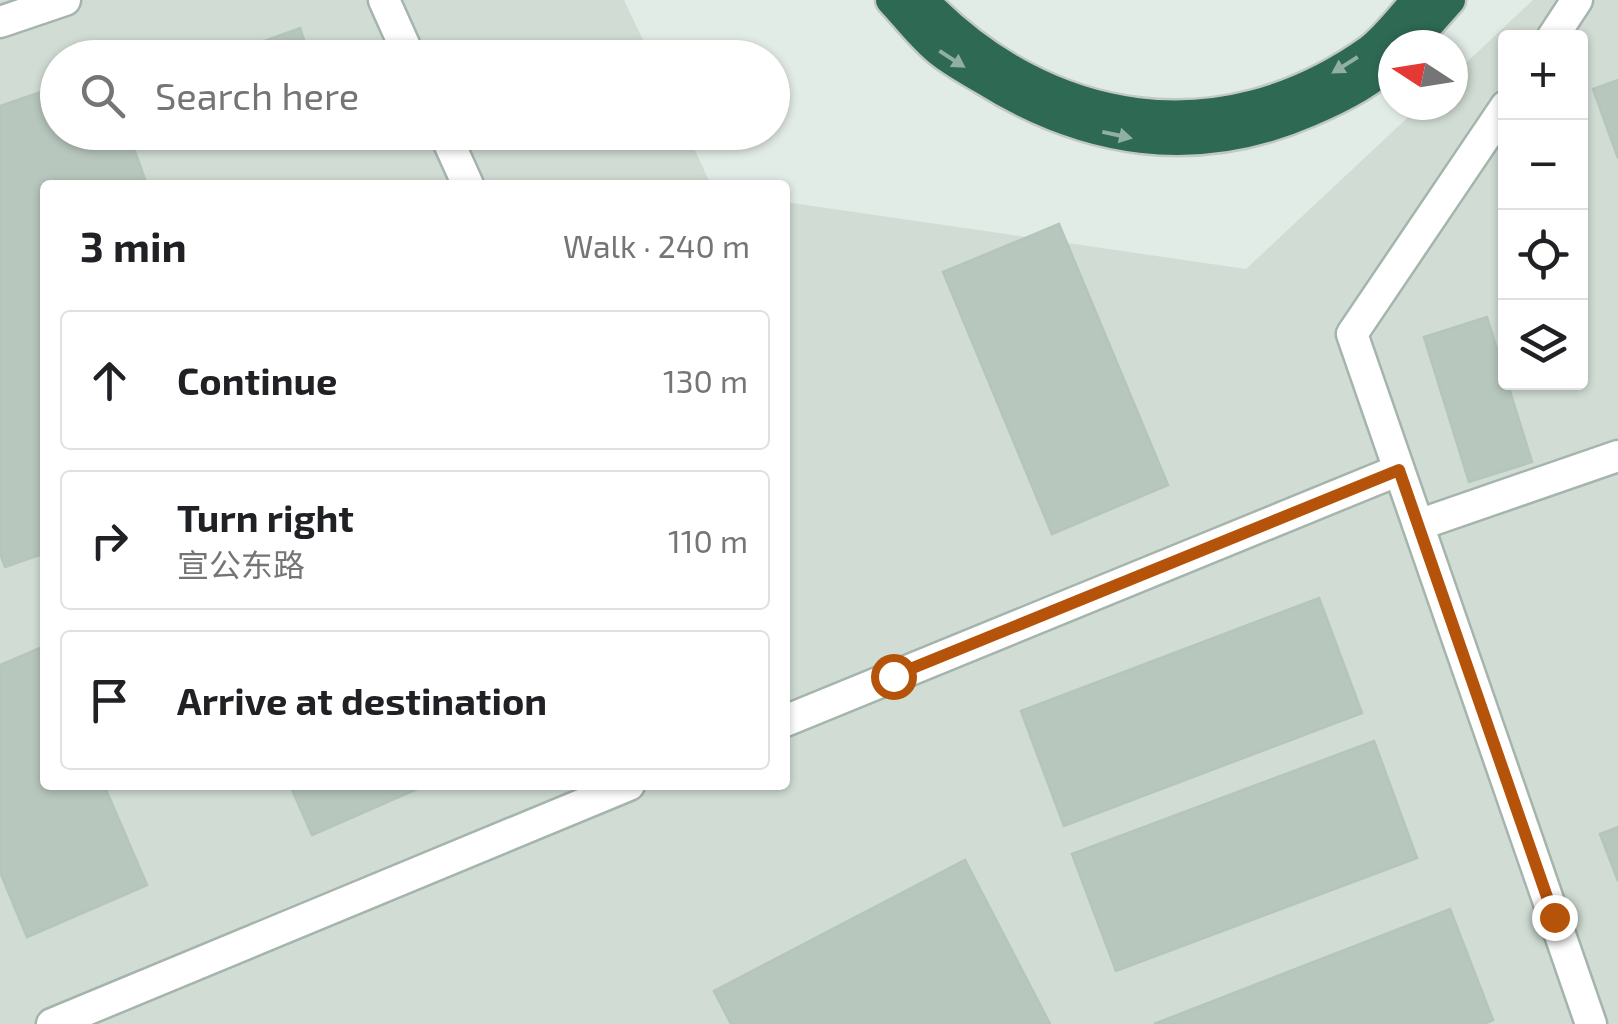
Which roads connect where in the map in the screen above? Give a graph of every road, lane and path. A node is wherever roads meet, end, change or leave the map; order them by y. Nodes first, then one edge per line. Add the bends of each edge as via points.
1 (65, 0) edge
2 (384, 0) edge
3 (891, 0) edge
4 (922, 0) edge
5 (1416, 0) edge
6 (1450, 0) edge
7 (1577, 0) edge
8 (0, 22) edge
9 (1423, 30) edge
10 (1557, 30) edge
11 (402, 40) edge
12 (1378, 72) edge
13 (1030, 94) junction
14 (1498, 118) edge
15 (452, 150) edge
16 (466, 180) edge
17 (1618, 456) edge
18 (1399, 470) junction
19 (1418, 525) junction
20 (790, 719) edge
21 (617, 790) edge
22 (52, 1024) edge
23 (1591, 1024) edge

1 - 8 street
2 - 11 street
3 -> 13 highway via 938,51
4 - 13 highway
5 -> 13 highway via 1373,48 1322,79 1229,113 1130,113
6 - 9 highway
7 - 10 street
13 -> 12 highway via 1075,125 1179,141 1285,122
14 - 18 street via 1352,334
15 - 16 street
17 - 19 street
18 - 19 street
18 - 20 street
19 - 23 street
21 - 22 street

